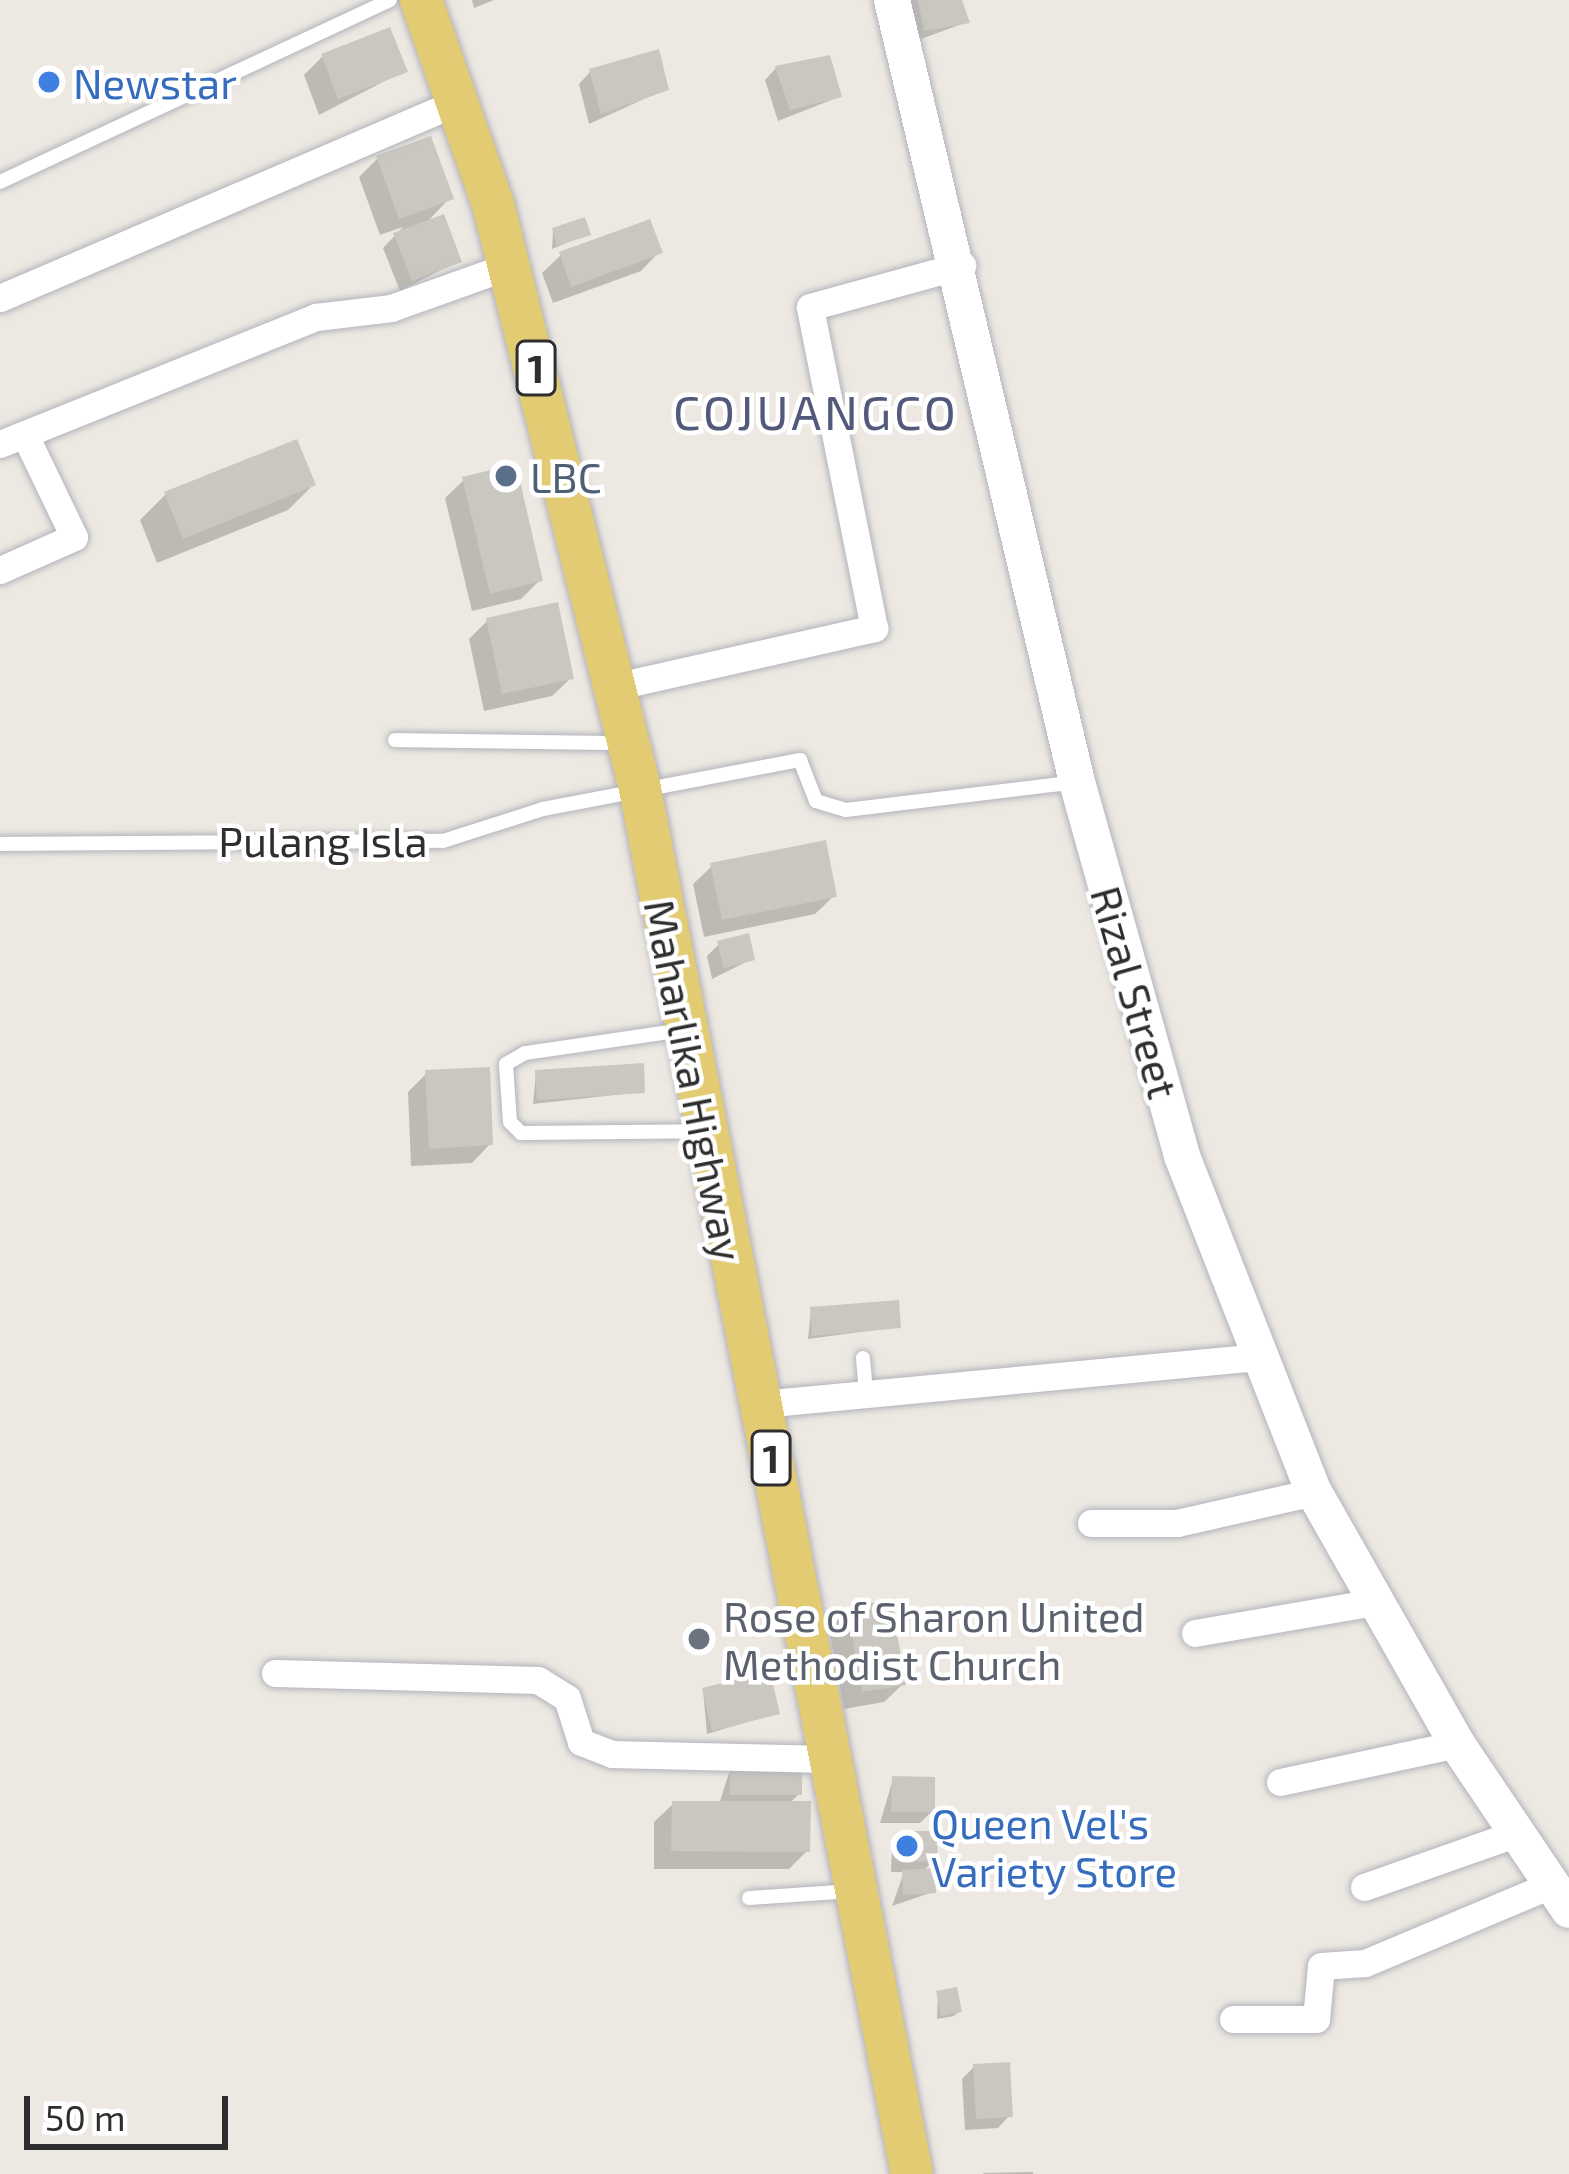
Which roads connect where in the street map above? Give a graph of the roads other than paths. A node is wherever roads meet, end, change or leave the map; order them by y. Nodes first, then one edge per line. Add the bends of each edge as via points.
1 (390, 0) edge
2 (421, 0) edge
3 (892, 0) edge
4 (458, 103) junction
5 (0, 182) edge
6 (962, 265) junction
7 (508, 266) junction
8 (0, 298) edge
9 (13, 440) edge
10 (0, 570) edge
11 (613, 687) junction
12 (395, 740) dead end
13 (626, 743) junction
14 (1077, 782) junction
15 (640, 790) junction
16 (0, 844) edge
17 (686, 1029) junction
18 (705, 1130) junction
19 (1255, 1357) junction
20 (863, 1358) dead end
21 (866, 1395) junction
22 (761, 1403) junction
23 (1314, 1492) junction
24 (1091, 1523) dead end
25 (1374, 1602) junction
26 (1195, 1633) dead end
27 (274, 1672) dead end
28 (1457, 1744) junction
29 (827, 1759) junction
30 (1280, 1782) dead end
31 (1517, 1833) junction
32 (1364, 1886) dead end
33 (858, 1891) junction
34 (1560, 1897) edge
35 (748, 1898) dead end
36 (1233, 2019) dead end
37 (912, 2174) edge

1 - 5 lane
2 - 4 main road, Maharlika Highway / 1
3 - 6 street, Rizal Street
4 - 7 main road, Maharlika Highway / 1
4 - 8 street
6 - 11 street via 810,307 874,628
6 - 14 street, Rizal Street
7 - 9 street via 391,308 316,317
7 - 11 main road, Maharlika Highway / 1
9 - 10 street via 74,537
11 - 13 main road, Maharlika Highway / 1
12 - 13 lane
13 - 15 main road, Maharlika Highway / 1
14 - 15 lane, Pulang Isla via 846,810 816,800 800,760
14 - 19 street, Rizal Street via 1182,1156
15 - 16 lane, Pulang Isla via 442,842
15 - 17 main road, Maharlika Highway / 1
17 - 18 main road, Maharlika Highway / 1
17 - 18 lane via 525,1053 506,1064 510,1122 520,1133
18 - 22 main road, Maharlika Highway / 1
19 - 21 street
19 - 23 street, Rizal Street
20 - 21 lane
21 - 22 street
22 - 29 main road, Maharlika Highway / 1
23 - 24 street via 1177,1523
23 - 25 street, Rizal Street
25 - 26 street
25 - 28 street, Rizal Street
27 - 29 street via 555,1682 581,1742 612,1754
28 - 30 street
28 - 31 street, Rizal Street
29 - 33 main road, Maharlika Highway / 1
31 - 32 street
31 - 34 street, Rizal Street
33 - 35 lane
33 - 37 main road, Maharlika Highway / 1
34 - 36 street via 1364,1963 1321,1966 1316,2019

